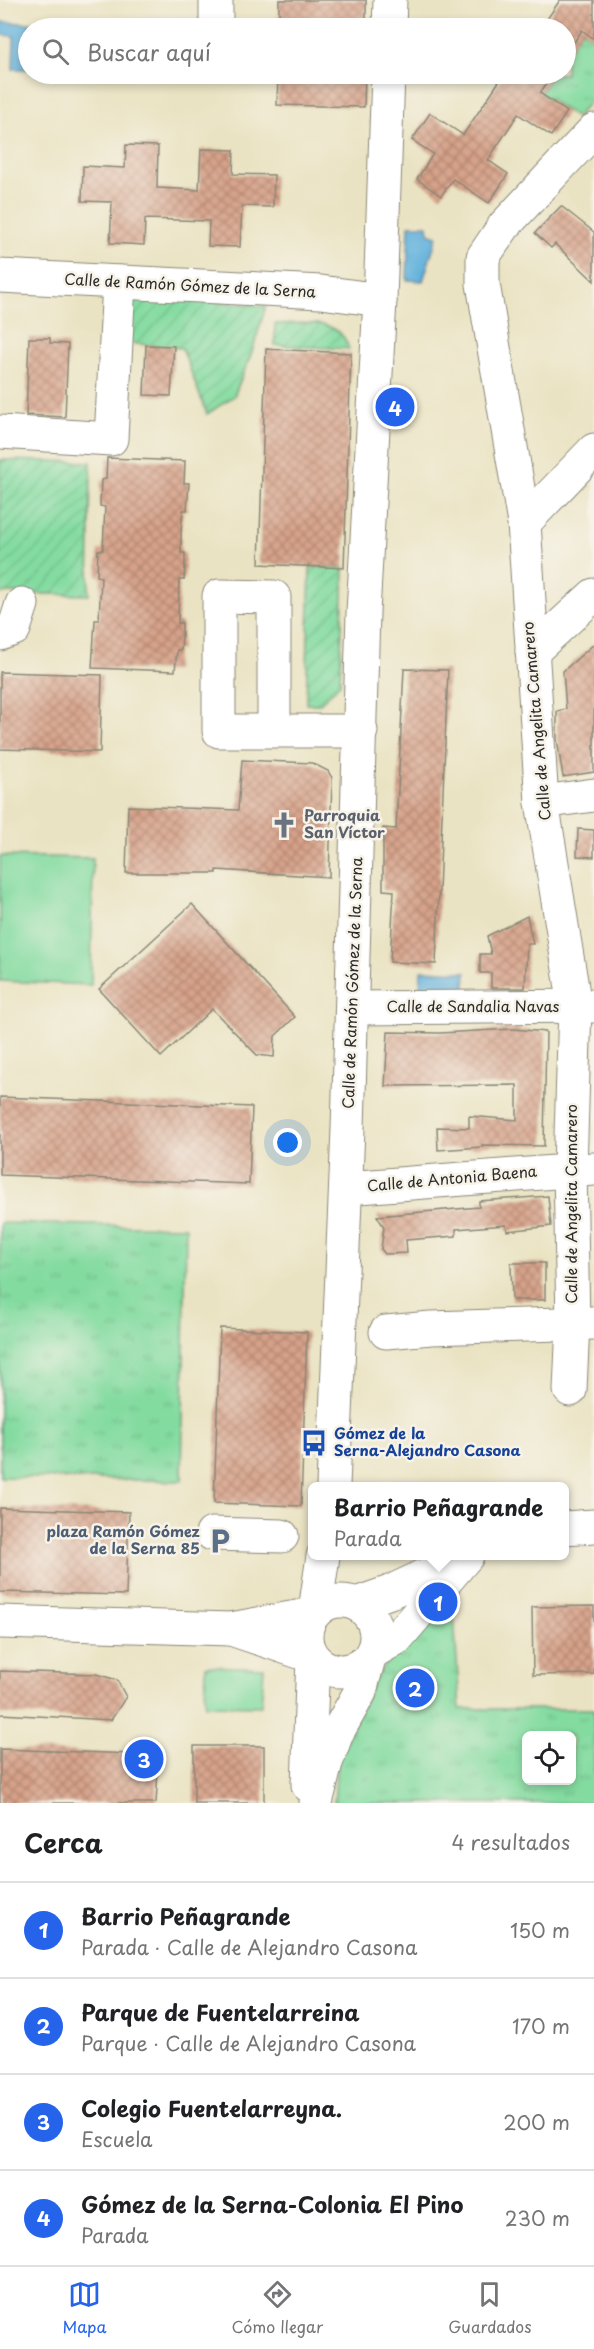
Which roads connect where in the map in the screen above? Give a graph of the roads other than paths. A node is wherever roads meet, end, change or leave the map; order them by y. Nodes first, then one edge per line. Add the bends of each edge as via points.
1 (390, 0) edge
2 (389, 18) edge
3 (388, 84) edge
4 (594, 130) edge
5 (0, 276) edge
6 (119, 282) junction
7 (380, 300) junction
8 (0, 432) edge
9 (594, 450) edge
10 (524, 523) junction
11 (594, 595) edge
12 (21, 604) dead end
13 (0, 634) edge
14 (0, 645) edge
15 (34, 646) dead end
16 (532, 652) junction
17 (274, 731) dead end
18 (361, 731) junction
19 (594, 795) edge
20 (542, 802) junction
21 (584, 1006) edge
22 (352, 1008) junction
23 (582, 1169) edge
24 (346, 1188) junction
25 (583, 1323) edge
26 (386, 1332) dead end
27 (570, 1390) dead end
28 (333, 1482) edge
29 (594, 1526) edge
30 (569, 1528) edge
31 (212, 1534) dead end
32 (282, 1536) dead end
33 (322, 1560) edge
34 (337, 1560) edge
35 (458, 1560) edge
36 (464, 1560) edge
37 (353, 1603) junction
38 (314, 1612) junction
39 (0, 1622) edge
40 (231, 1629) junction
41 (371, 1655) junction
42 (312, 1657) junction
43 (308, 1803) edge
44 (316, 1803) edge

1 - 2 street
3 - 7 street, Calle de Ramón Gómez de la Serna
4 - 10 street, Calle de Angelita Camarero via 504,226 483,257 483,284
5 - 6 street, Calle de Ramón Gómez de la Serna
6 - 7 street, Calle de Ramón Gómez de la Serna via 321,292
6 - 8 street via 111,439
7 - 18 street, Calle de Ramón Gómez de la Serna via 363,613
9 - 10 street
10 - 16 street, Calle de Angelita Camarero
11 - 16 street
12 - 13 street via 14,629
14 - 15 street
16 - 20 street, Calle de Angelita Camarero
17 - 18 street
18 - 22 street, Calle de Ramón Gómez de la Serna
19 - 20 street
20 - 21 street, Calle de Angelita Camarero
21 - 22 street, Calle de Sandalia Navas
21 - 23 street, Calle de Angelita Camarero
22 - 24 street, Calle de Ramón Gómez de la Serna
23 - 24 street, Calle de Antonia Baena
23 - 25 street, Calle de Angelita Camarero
24 - 28 street, Calle de Ramón Gómez de la Serna
25 - 26 street
25 - 27 street, Calle de Angelita Camarero
29 - 30 street
31 - 32 street
33 - 38 street
34 - 37 street
35 - 37 street via 390,1592
36 - 41 street via 397,1638
37 - 38 street via 332,1601
37 - 41 street via 365,1610 374,1623 376,1638
38 - 40 street
38 - 42 street via 305,1633
39 - 40 street
40 - 42 street
41 - 42 street via 359,1667 347,1671 322,1667
41 - 44 street via 360,1692 326,1763
42 - 43 street

